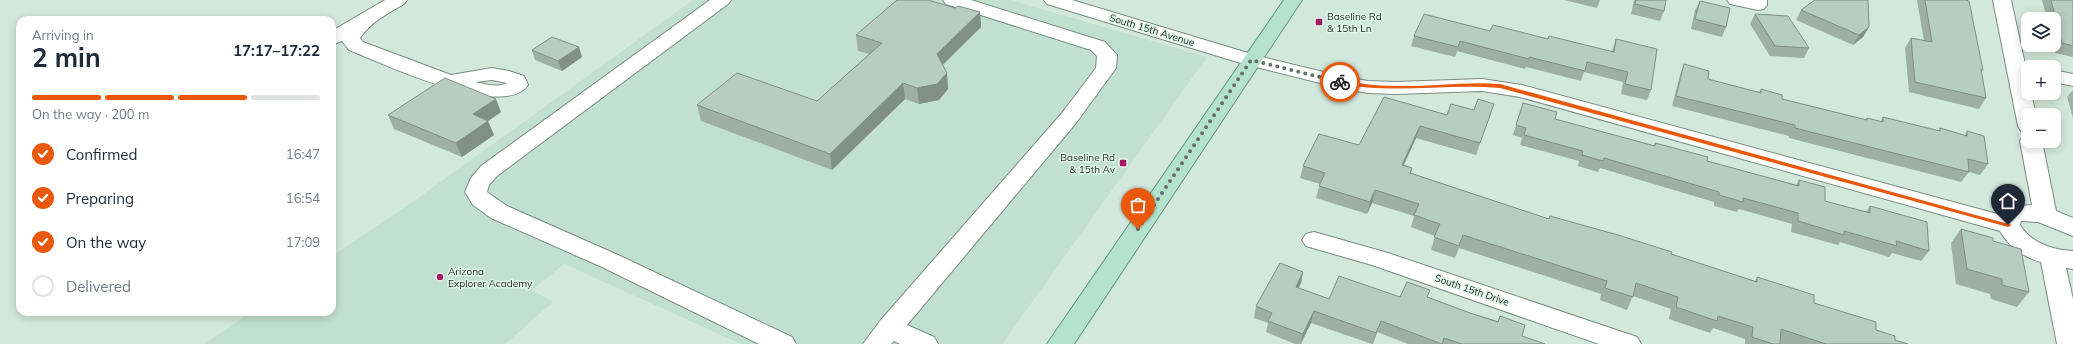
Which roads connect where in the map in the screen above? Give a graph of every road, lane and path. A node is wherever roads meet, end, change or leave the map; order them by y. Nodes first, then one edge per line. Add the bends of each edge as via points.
1 (398, 0) edge
2 (722, 0) edge
3 (952, 0) edge
4 (1053, 0) edge
5 (1293, 0) edge
6 (1736, 0) edge
7 (2002, 0) edge
8 (1758, 2) edge
9 (371, 16) junction
10 (336, 37) edge
11 (1251, 60) junction
12 (2021, 66) edge
13 (2061, 77) edge
14 (2073, 80) edge
15 (451, 81) edge
16 (2032, 148) edge
17 (2046, 216) junction
18 (2008, 225) junction
19 (2073, 228) edge
20 (1314, 240) dead end
21 (2062, 258) edge
22 (882, 336) edge
23 (783, 344) edge
24 (925, 344) edge
25 (1060, 344) edge
26 (1628, 344) edge
27 (2070, 344) edge

1 - 9 street
2 - 23 street via 489,171 479,183 476,192 481,200 499,212 610,261
3 - 22 street via 1098,46 1107,55 1106,68 1069,118
4 - 11 street, South 15th Avenue
5 - 11 main road
6 - 8 street
7 - 12 street
9 - 10 street
9 - 15 street via 350,38 356,46
11 - 18 street, South 15th Avenue via 1320,78 1368,87 1482,84 1522,91
11 - 25 main road
13 - 14 street
16 - 17 street
17 - 18 street via 2018,213 2012,216
17 - 19 street
18 - 21 street via 2018,239 2039,252
20 - 26 street, South 15th Drive via 1380,259
21 - 27 street
22 - 24 street

